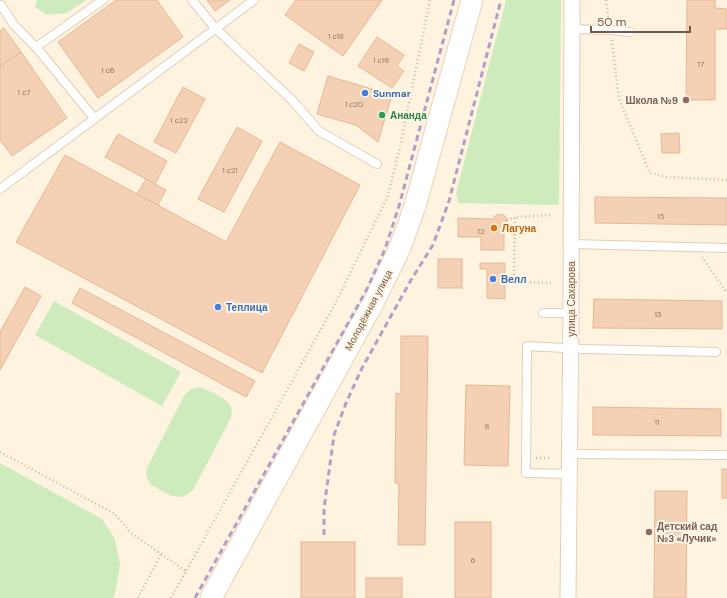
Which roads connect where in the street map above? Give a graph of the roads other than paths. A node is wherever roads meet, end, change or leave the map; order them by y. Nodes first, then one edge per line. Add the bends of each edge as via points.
1 (9, 0) edge
2 (103, 0) edge
3 (192, 0) edge
4 (254, 0) edge
5 (472, 0) edge
6 (572, 0) edge
7 (1, 5) edge
8 (215, 28) junction
9 (572, 29) junction
10 (630, 32) dead end
11 (36, 47) junction
12 (94, 118) junction
13 (377, 164) dead end
14 (0, 189) edge
15 (572, 244) junction
16 (727, 248) edge
17 (543, 313) dead end
18 (572, 313) junction
19 (571, 348) junction
20 (716, 352) dead end
21 (570, 454) junction
22 (727, 455) edge
23 (570, 474) junction
24 (212, 598) edge
25 (568, 598) edge

1 - 7 lane
2 - 11 lane
3 - 8 lane
4 - 8 lane
5 - 24 main road, Молодёжная улица via 415,206 399,250 374,301
6 - 9 street, улица Сахарова
7 - 11 lane via 14,25
8 - 12 lane
8 - 13 lane via 292,100 319,131
9 - 10 lane
9 - 15 street, улица Сахарова
11 - 12 lane
12 - 14 lane
15 - 16 lane
15 - 18 street, улица Сахарова
17 - 18 lane
18 - 19 street, улица Сахарова
19 - 20 lane
19 - 21 street, улица Сахарова
19 - 23 lane via 527,346 526,458 526,473
21 - 22 lane
21 - 23 street, улица Сахарова
23 - 25 street, улица Сахарова

